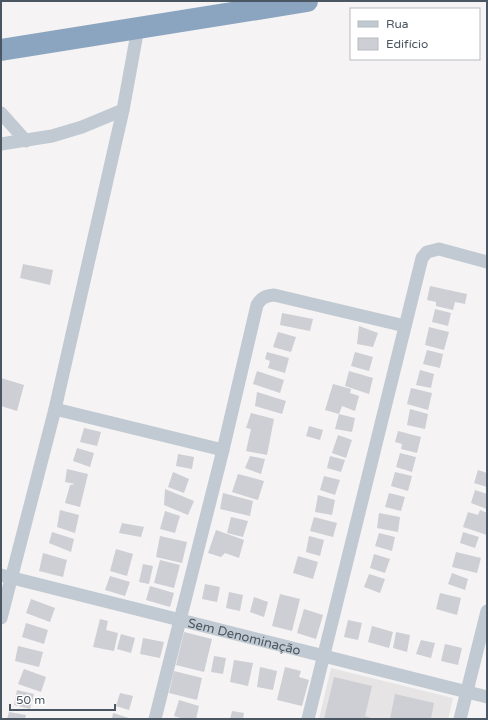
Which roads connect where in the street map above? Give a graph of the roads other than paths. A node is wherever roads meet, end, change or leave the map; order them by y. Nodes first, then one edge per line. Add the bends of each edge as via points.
1 (307, 1) edge
2 (138, 28) junction
3 (1, 50) edge
4 (123, 110) junction
5 (1, 112) edge
6 (26, 141) junction
7 (1, 144) edge
8 (487, 262) edge
9 (405, 326) junction
10 (55, 409) junction
11 (223, 450) junction
12 (6, 576) edge
13 (487, 611) edge
14 (1, 618) edge
15 (180, 620) junction
16 (324, 657) junction
17 (466, 692) junction
18 (487, 697) edge
19 (155, 719) edge
20 (308, 719) edge
21 (460, 719) edge

1 - 2 highway
2 - 3 highway
2 - 4 street
4 - 6 street via 82,127
4 - 10 street
5 - 6 street
6 - 7 street
8 - 9 street via 439,249 427,252 422,258
9 - 11 street via 274,295 263,298 257,305
9 - 16 street
10 - 11 street
10 - 12 street
11 - 15 street
12 - 14 street
12 - 15 street, Sem Denominação
13 - 17 street
15 - 16 street, Sem Denominação
15 - 19 street
16 - 17 street, Sem Denominação
16 - 20 street
17 - 18 street, Sem Denominação
17 - 21 street

